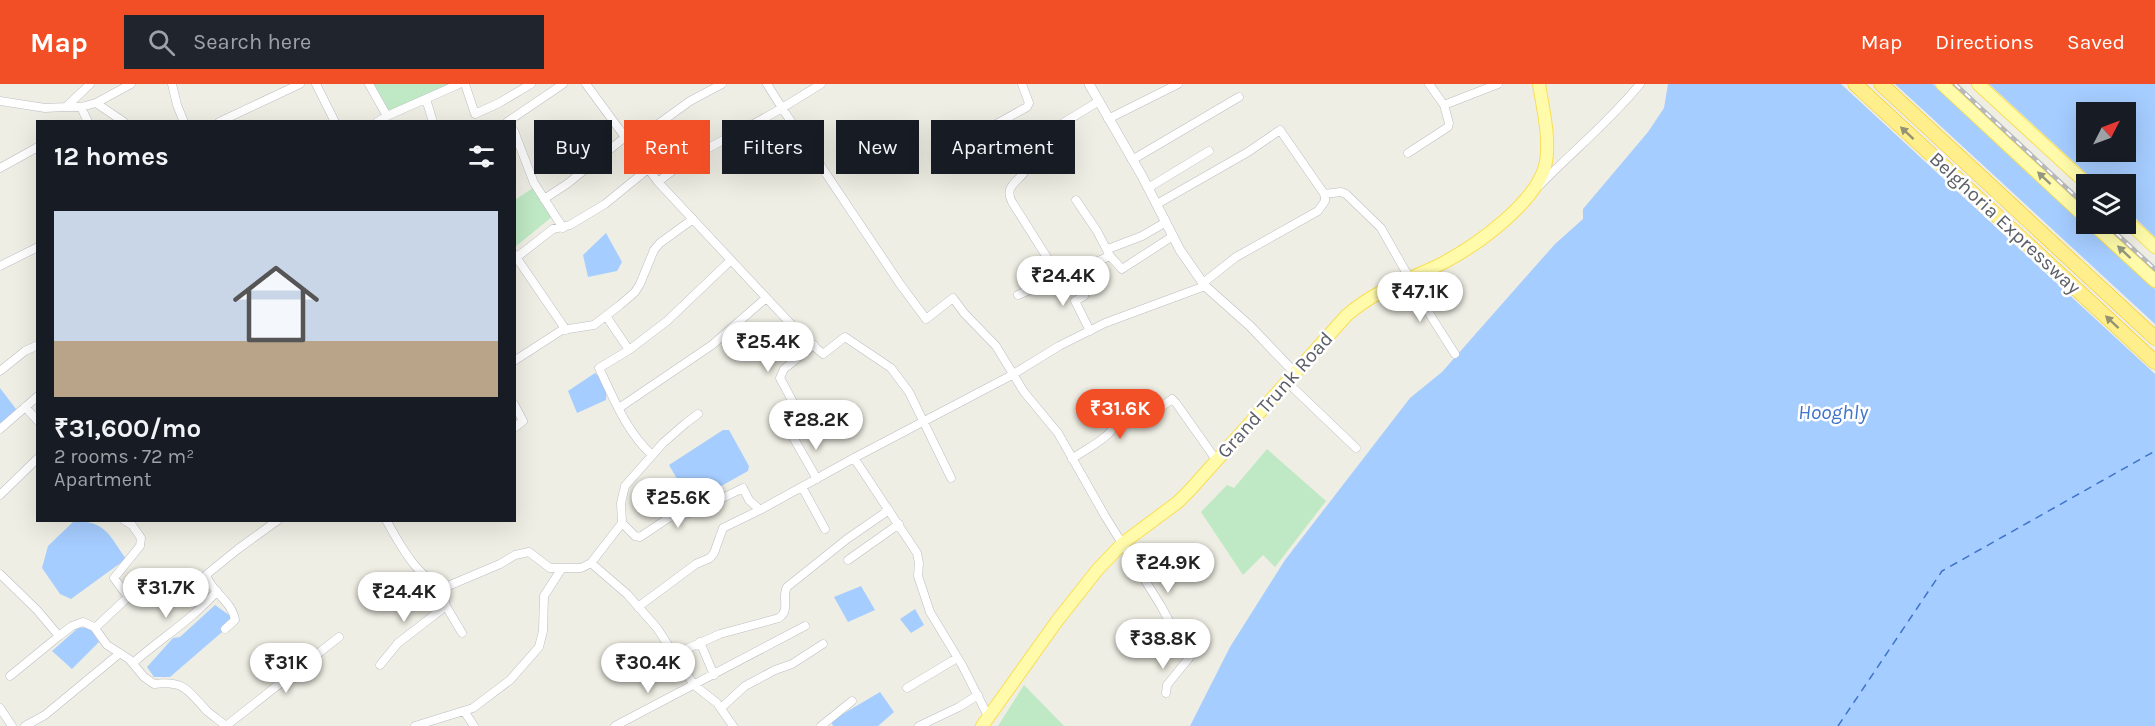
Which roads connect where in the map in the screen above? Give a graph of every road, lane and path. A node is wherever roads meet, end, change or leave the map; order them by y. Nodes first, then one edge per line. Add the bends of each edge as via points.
1 (90, 84) edge
2 (131, 84) edge
3 (172, 84) edge
4 (300, 84) edge
5 (316, 84) edge
6 (369, 84) edge
7 (459, 84) edge
8 (465, 84) edge
9 (531, 84) edge
10 (563, 84) edge
11 (586, 84) edge
12 (722, 84) edge
13 (767, 84) edge
14 (821, 84) edge
15 (1022, 84) edge
16 (1089, 84) edge
17 (1178, 84) edge
18 (1429, 84) edge
19 (1498, 84) edge
20 (1539, 84) edge
21 (1640, 84) edge
22 (1855, 84) edge
23 (1881, 84) edge
24 (1942, 84) edge
25 (1978, 84) edge
26 (282, 88) edge
27 (1239, 97) dead end
28 (426, 99) junction
29 (0, 101) edge
30 (1099, 101) junction
31 (96, 103) junction
32 (1444, 105) junction
33 (66, 107) junction
34 (81, 107) junction
35 (782, 108) junction
36 (387, 116) junction
37 (1108, 119) junction
38 (87, 120) edge
39 (121, 120) edge
40 (183, 120) edge
41 (223, 120) edge
42 (334, 120) edge
43 (380, 120) edge
44 (432, 120) edge
45 (511, 120) edge
46 (663, 120) edge
47 (1004, 120) edge
48 (516, 137) edge
49 (624, 138) joint
50 (36, 148) edge
51 (1209, 151) dead end
52 (1408, 153) dead end
53 (523, 156) junction
54 (516, 160) edge
55 (1132, 160) junction
56 (0, 168) edge
57 (642, 174) edge
58 (652, 174) edge
59 (2076, 174) edge
60 (658, 182) junction
61 (1148, 188) junction
62 (1324, 194) junction
63 (544, 199) junction
64 (1526, 199) junction
65 (1076, 200) dead end
66 (1157, 204) junction
67 (2076, 209) edge
68 (693, 219) junction
69 (1166, 222) junction
70 (563, 228) junction
71 (2136, 229) edge
72 (2104, 234) edge
73 (1173, 236) junction
74 (2155, 247) edge
75 (36, 248) edge
76 (1109, 252) junction
77 (516, 256) edge
78 (731, 260) junction
79 (0, 266) edge
80 (524, 267) junction
81 (516, 272) edge
82 (1074, 272) junction
83 (1408, 277) junction
84 (1060, 278) junction
85 (2155, 281) edge
86 (1204, 284) junction
87 (1018, 295) dead end
88 (766, 298) junction
89 (606, 316) junction
90 (566, 330) junction
91 (1089, 331) junction
92 (2155, 338) edge
93 (814, 345) junction
94 (36, 346) edge
95 (629, 350) junction
96 (1455, 354) dead end
97 (516, 360) edge
98 (2155, 362) edge
99 (0, 371) edge
100 (1012, 375) junction
101 (1291, 377) junction
102 (36, 398) edge
103 (25, 407) junction
104 (516, 408) edge
105 (619, 408) junction
106 (1155, 411) junction
107 (699, 414) dead end
108 (801, 417) dead end
109 (36, 419) edge
110 (923, 423) junction
111 (1140, 423) dead end
112 (516, 427) edge
113 (0, 429) edge
114 (793, 437) dead end
115 (1356, 448) dead end
116 (652, 455) junction
117 (854, 458) junction
118 (1072, 459) junction
119 (36, 460) edge
120 (1217, 461) junction
121 (817, 478) junction
122 (951, 478) dead end
123 (802, 487) junction
124 (0, 495) edge
125 (760, 510) junction
126 (889, 510) junction
127 (127, 522) edge
128 (275, 522) edge
129 (387, 522) edge
130 (622, 523) junction
131 (899, 524) junction
132 (825, 529) dead end
133 (1123, 543) junction
134 (849, 560) dead end
135 (591, 563) junction
136 (562, 568) junction
137 (0, 574) edge
138 (441, 585) junction
139 (217, 591) junction
140 (447, 606) junction
141 (638, 607) junction
142 (805, 626) dead end
143 (95, 628) junction
144 (225, 629) dead end
145 (462, 633) dead end
146 (59, 636) junction
147 (339, 637) dead end
148 (700, 642) junction
149 (823, 644) dead end
150 (120, 653) junction
151 (675, 654) junction
152 (957, 658) junction
153 (133, 663) junction
154 (380, 664) dead end
155 (714, 675) junction
156 (10, 676) dead end
157 (694, 685) junction
158 (907, 688) dead end
159 (1166, 693) dead end
160 (978, 695) junction
161 (852, 700) dead end
162 (0, 708) edge
163 (721, 708) junction
164 (464, 711) junction
165 (985, 721) edge
166 (12, 726) edge
167 (25, 726) edge
168 (226, 726) edge
169 (415, 726) edge
170 (474, 726) edge
171 (615, 726) edge
172 (733, 726) edge
173 (821, 726) edge
174 (919, 726) edge

1 - 33 street
2 - 31 street
3 - 40 street
4 - 26 street
5 - 42 street
6 - 36 street
7 - 28 street
8 - 9 street via 475,114
10 - 45 street
11 - 49 street
12 - 46 street
13 - 35 street
14 - 35 street
15 - 47 street via 1029,106
16 - 30 street
17 - 37 street
18 - 32 street
19 - 32 street
20 - 64 main road, Grand Trunk Road via 1546,134 1545,163
21 - 64 street via 1617,112
98 -> 22 highway, Belghoria Expressway
23 - 92 highway, Belghoria Expressway
67 -> 24 main road
25 - 59 main road
26 - 41 street
27 - 55 street
28 - 36 street
28 - 44 street
29 - 33 street
30 - 37 street
30 - 84 street via 1024,147 1026,169 1009,190 1008,196
31 - 34 street
31 - 39 street
32 - 52 street via 1448,127
33 - 34 street
34 - 38 street
35 - 60 street via 712,145
35 - 100 street via 926,319 953,298 996,346
36 - 43 street
37 - 55 street
48 - 53 street
49 - 63 street
50 - 56 street
51 - 61 street
53 - 54 street
53 - 63 street
55 - 61 street
57 - 70 street via 605,204
58 - 60 street
60 - 68 street
61 - 66 street
62 - 66 street via 1280,130
62 - 83 street via 1344,192 1375,221
62 - 86 street via 1325,201 1318,211 1245,252
63 - 70 street
64 - 83 main road, Grand Trunk Road via 1458,255
65 - 76 street
66 - 69 street
68 - 78 street
68 - 89 street via 660,243 635,292
69 - 73 street
69 - 76 street
70 - 77 street via 553,228
71 - 74 main road
85 -> 72 main road
73 - 76 street via 1122,269
73 - 86 street
75 - 79 street
76 - 82 street
77 - 80 street
78 - 88 street
78 - 95 street via 668,321
80 - 81 street
80 - 90 street
82 - 84 street
82 - 91 street via 1084,296 1075,302
83 - 96 street
83 - 101 main road, Grand Trunk Road via 1353,309
84 - 87 street
86 - 91 street
86 - 101 street via 1250,326
88 - 93 street
88 - 105 street via 712,345
89 - 90 street via 594,326
89 - 95 street
90 - 97 street
91 - 100 street
93 - 108 street via 784,369 780,378
93 - 110 street via 823,354 845,337 891,368 909,392
94 - 99 street
95 - 105 street via 599,368
100 - 110 street
100 - 118 street via 1052,424
101 - 115 street
101 - 120 main road, Grand Trunk Road
102 - 103 street
103 - 109 street
103 - 113 street
104 - 112 street via 523,421
105 - 116 street via 628,427
106 - 111 street
106 - 118 street via 1138,396 1123,401 1111,431
106 - 120 street via 1170,400 1176,403
107 - 116 street
110 - 117 street
110 - 122 street
114 - 121 street
116 - 130 street via 625,486
117 - 121 street
117 - 126 street
118 - 133 street
119 - 124 street
120 - 133 main road, Grand Trunk Road via 1178,502
121 - 123 street
123 - 125 street
123 - 132 street
125 - 130 street via 743,488 694,512 670,517 640,537
125 - 141 street via 723,528 710,558
126 - 131 street
126 - 148 street via 787,587 786,608 779,618
127 - 143 street via 141,538 140,546 114,578 128,597
128 - 139 street via 208,571 207,578
129 - 138 street via 410,561
130 - 135 street
131 - 134 street
131 - 152 street via 919,558 918,576 930,612
133 - 159 street via 1189,658 1167,685
133 - 165 main road, Grand Trunk Road via 1076,596
135 - 136 street via 581,568
135 - 141 street
136 - 138 street via 550,568 529,552 448,586
136 - 164 street via 544,596 539,647 510,680
137 - 146 street
138 - 140 street
139 - 144 street via 234,610 235,620
139 - 153 street via 205,606
140 - 145 street
140 - 154 street via 398,643
141 - 151 street
142 - 155 street
143 - 146 street via 83,622
143 - 150 street via 107,645
146 - 156 street
147 - 168 street
148 - 151 street
148 - 155 street
149 - 163 street via 745,686
150 - 153 street
150 - 167 street via 45,716
151 - 157 street
152 - 158 street
152 - 160 street
153 - 168 street via 154,684 171,682 188,688
155 - 157 street
157 - 163 street
157 - 171 street
160 - 165 street
160 - 174 street
161 - 173 street
162 - 166 street
163 - 172 street
164 - 169 street
164 - 170 street

